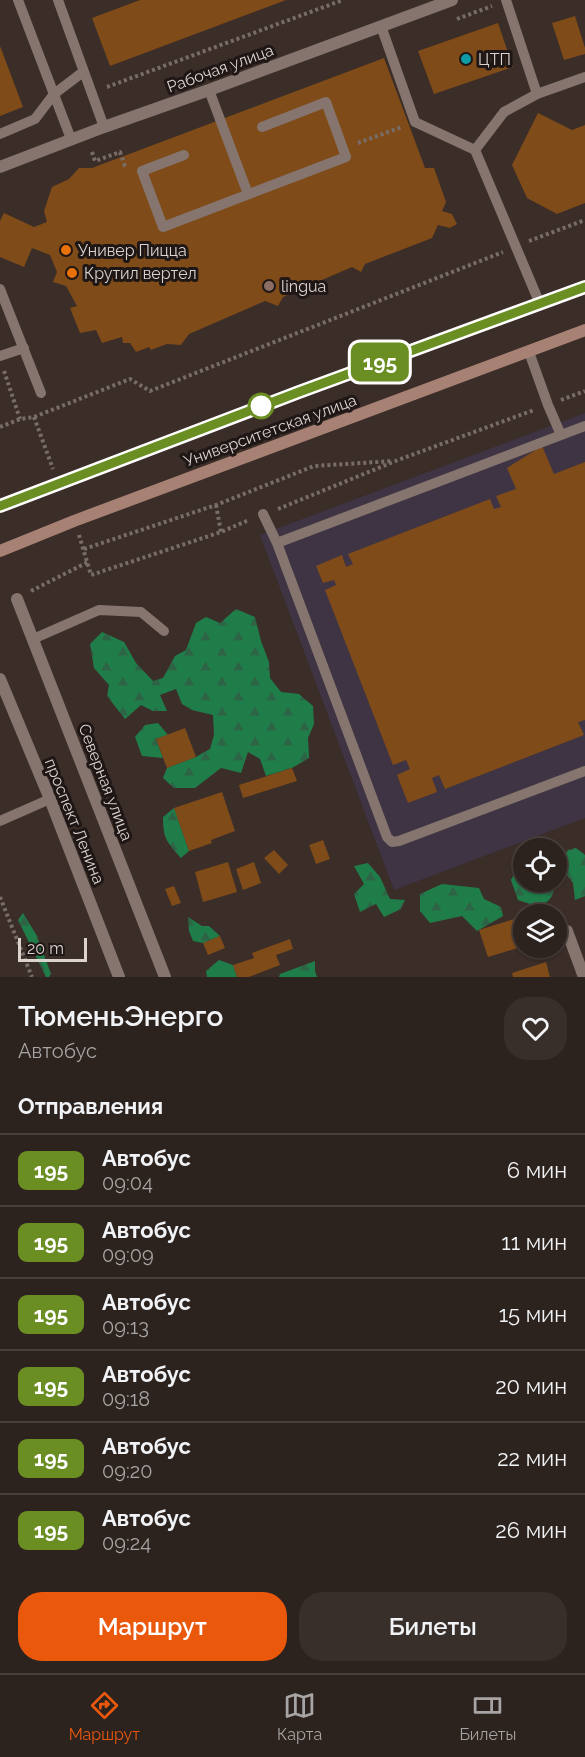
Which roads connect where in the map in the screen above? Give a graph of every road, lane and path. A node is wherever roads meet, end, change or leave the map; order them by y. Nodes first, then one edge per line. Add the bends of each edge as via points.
1 (18, 0) edge
2 (58, 0) edge
3 (343, 0) edge
4 (452, 0) edge
5 (506, 0) edge
6 (381, 26) junction
7 (83, 72) junction
8 (585, 77) edge
9 (104, 88) dead end
10 (209, 90) junction
11 (54, 94) junction
12 (537, 94) junction
13 (412, 123) dead end
14 (104, 127) junction
15 (262, 127) dead end
16 (0, 135) edge
17 (71, 139) junction
18 (360, 142) dead end
19 (475, 150) junction
20 (92, 152) dead end
21 (120, 152) dead end
22 (184, 155) dead end
23 (0, 167) edge
24 (248, 194) junction
25 (585, 220) edge
26 (516, 246) junction
27 (585, 287) edge
28 (0, 289) edge
29 (540, 304) junction
30 (585, 330) edge
31 (24, 348) junction
32 (529, 352) junction
33 (0, 356) edge
34 (3, 368) dead end
35 (585, 391) edge
36 (41, 393) dead end
37 (548, 405) junction
38 (20, 419) junction
39 (585, 426) edge
40 (0, 427) edge
41 (561, 435) junction
42 (398, 460) junction
43 (216, 505) junction
44 (0, 506) edge
45 (263, 514) junction
46 (221, 532) junction
47 (277, 543) junction
48 (84, 549) dead end
49 (0, 551) edge
50 (88, 562) dead end
51 (91, 575) dead end
52 (16, 599) joint
53 (164, 631) dead end
54 (33, 639) junction
55 (0, 679) edge
56 (585, 771) edge
57 (50, 799) junction
58 (0, 821) edge
59 (0, 897) edge
60 (567, 931) dead end
61 (32, 977) edge
62 (119, 977) edge
63 (165, 977) edge
64 (584, 977) edge

1 - 11 lane
2 - 7 lane
3 - 9 path
4 - 6 street, Рабочая улица
5 - 12 lane
6 - 10 street, Рабочая улица
6 - 19 lane via 415,122
7 - 11 lane
7 - 14 lane
8 - 12 lane
10 - 14 street, Рабочая улица
10 - 24 lane
11 - 16 lane via 35,119
11 - 17 lane
12 - 19 lane via 504,112
13 - 18 path
14 - 17 street, Рабочая улица
15 - 24 lane via 326,102 346,157
17 - 23 street, Рабочая улица
19 - 26 lane
20 - 21 path via 95,161
22 - 24 lane via 142,171 163,227
25 - 26 path
26 - 29 lane
26 - 38 path via 150,392 130,379
27 - 29 main road, Университетская улица
28 - 31 lane
29 - 44 main road, Университетская улица
30 - 32 main road, Университетская улица
31 - 33 lane
31 - 36 lane
32 - 37 lane
32 - 49 main road, Университетская улица
34 - 38 path
35 - 37 path
37 - 41 lane
37 - 42 path
38 - 40 path
39 - 41 lane
41 - 47 lane
42 - 43 path via 314,466
42 - 45 path
43 - 46 path
43 - 48 path
45 - 46 path
45 - 47 lane
46 - 51 path
47 - 56 lane via 392,842
50 - 52 path
52 - 54 street, Северная улица
53 - 54 lane via 141,612 99,610
54 - 63 street, Северная улица
55 - 57 street, проспект Ленина
57 - 58 lane
57 - 62 street, проспект Ленина
59 - 61 path
60 - 64 street

